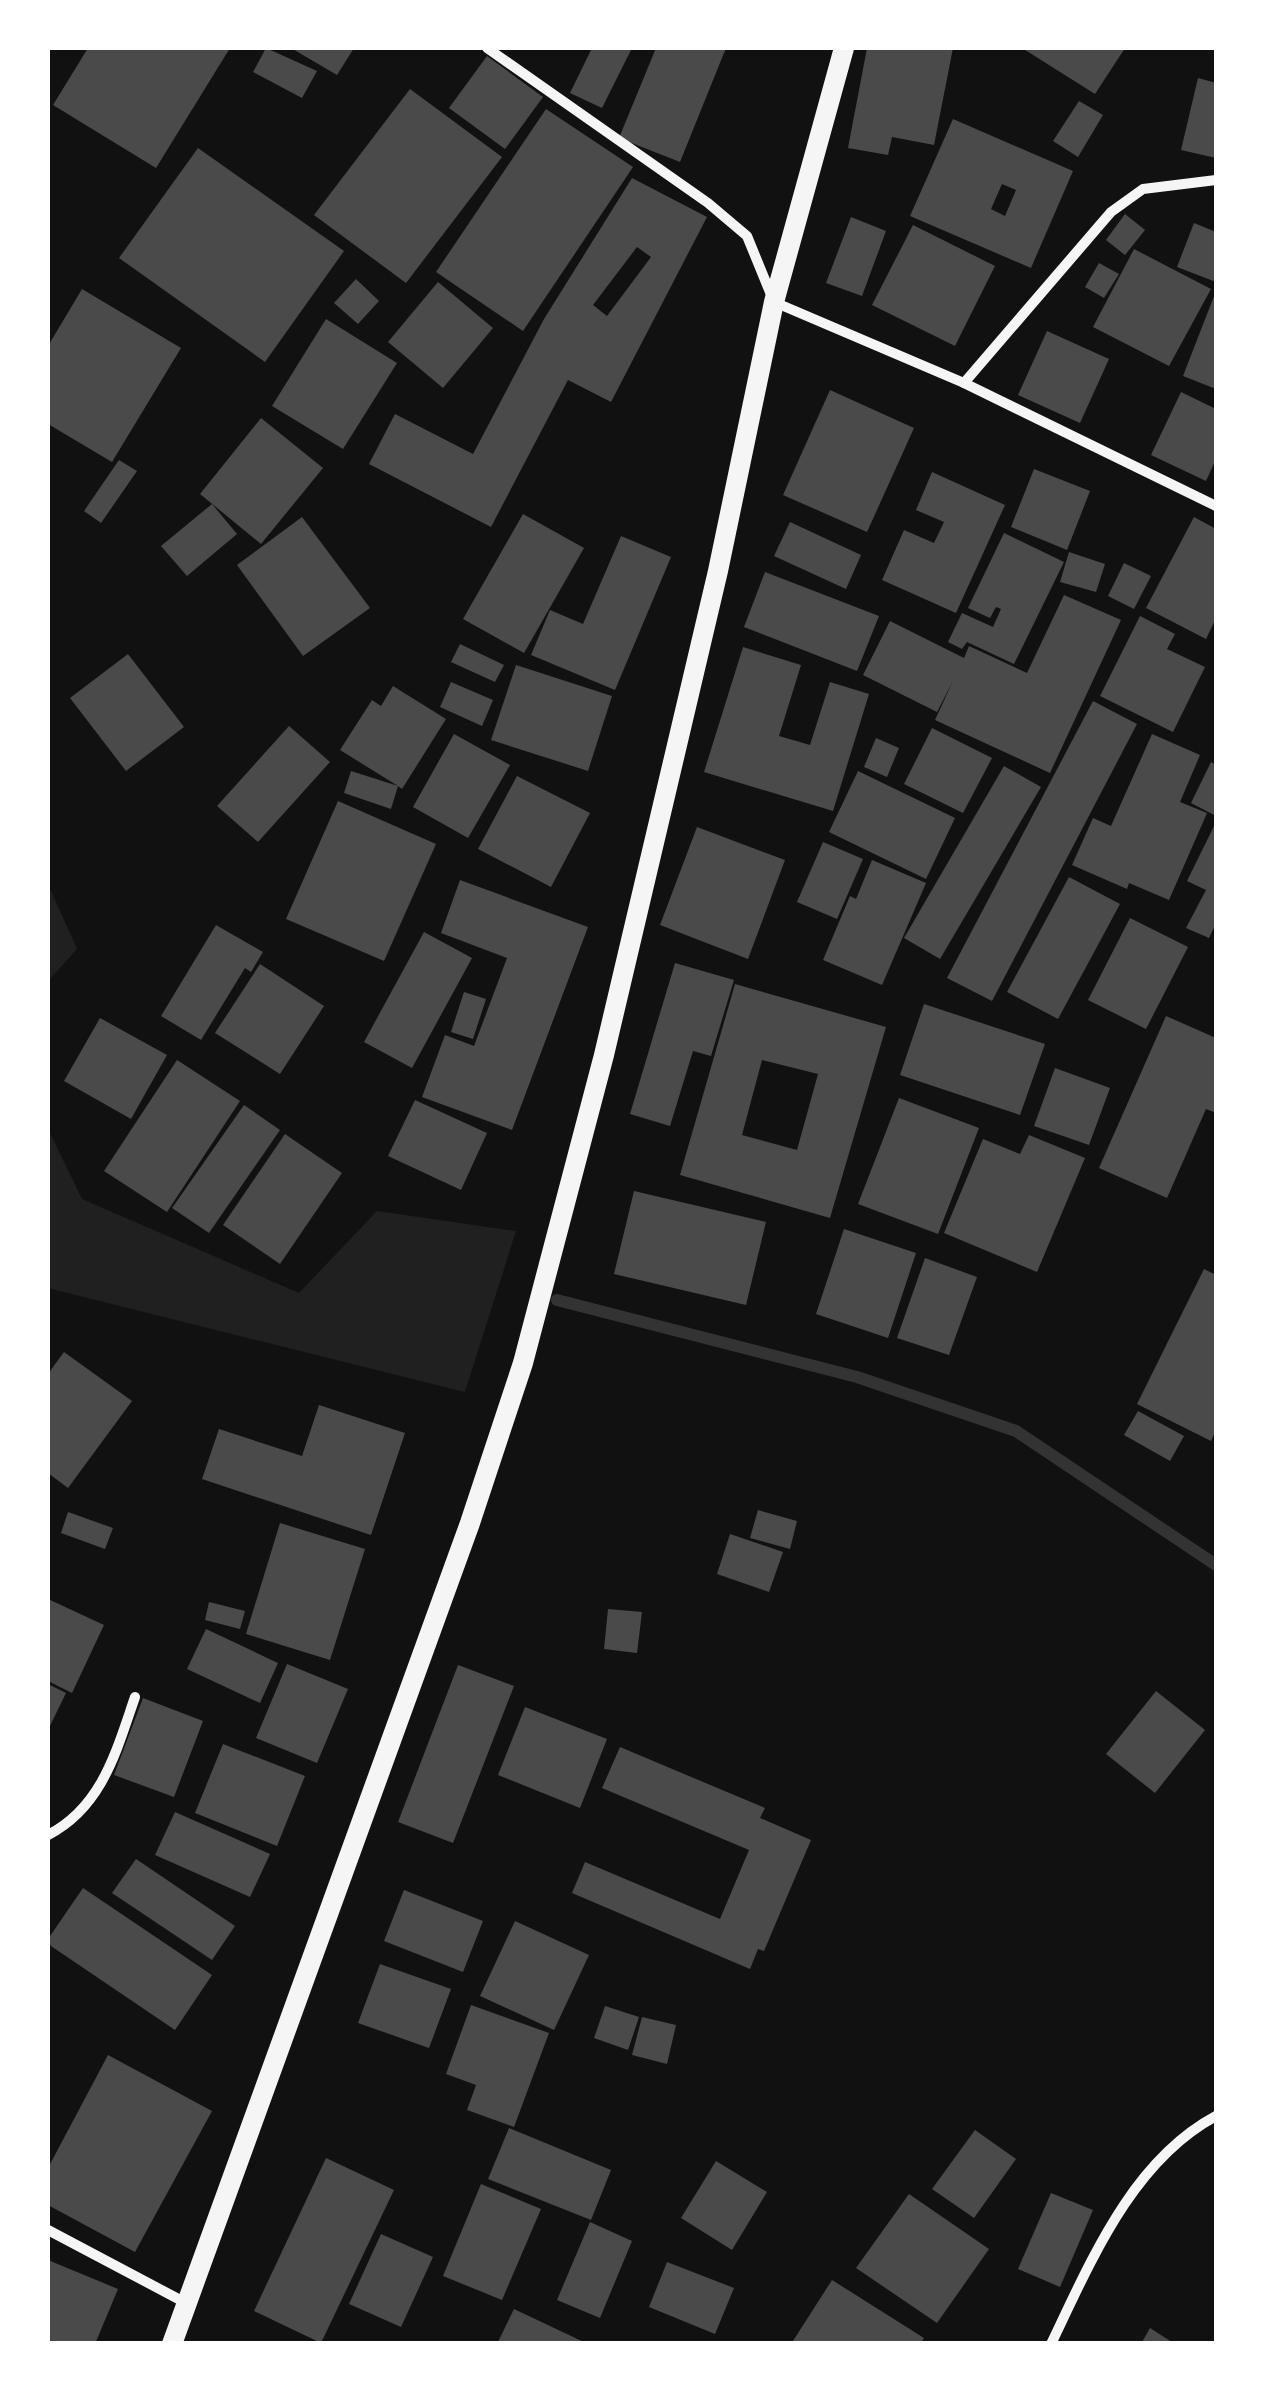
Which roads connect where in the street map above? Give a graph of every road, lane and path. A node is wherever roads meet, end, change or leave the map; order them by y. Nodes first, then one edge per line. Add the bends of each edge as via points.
1 (488, 48) edge
2 (844, 48) edge
3 (1216, 180) edge
4 (774, 302) junction
5 (964, 383) junction
6 (1216, 506) edge
7 (135, 1698) dead end
8 (48, 1834) edge
9 (1216, 2116) edge
10 (48, 2230) edge
11 (186, 2303) junction
12 (172, 2344) edge
13 (1051, 2344) edge

1 - 4 street via 747,236
2 - 4 main road
3 - 5 street via 1143,189 1112,212
4 - 5 street
4 - 11 main road via 718,571 524,1363
5 - 6 street
7 - 8 street via 109,1772 71,1822
9 - 13 street via 1190,2130 1140,2181
10 - 11 street
11 - 12 main road

